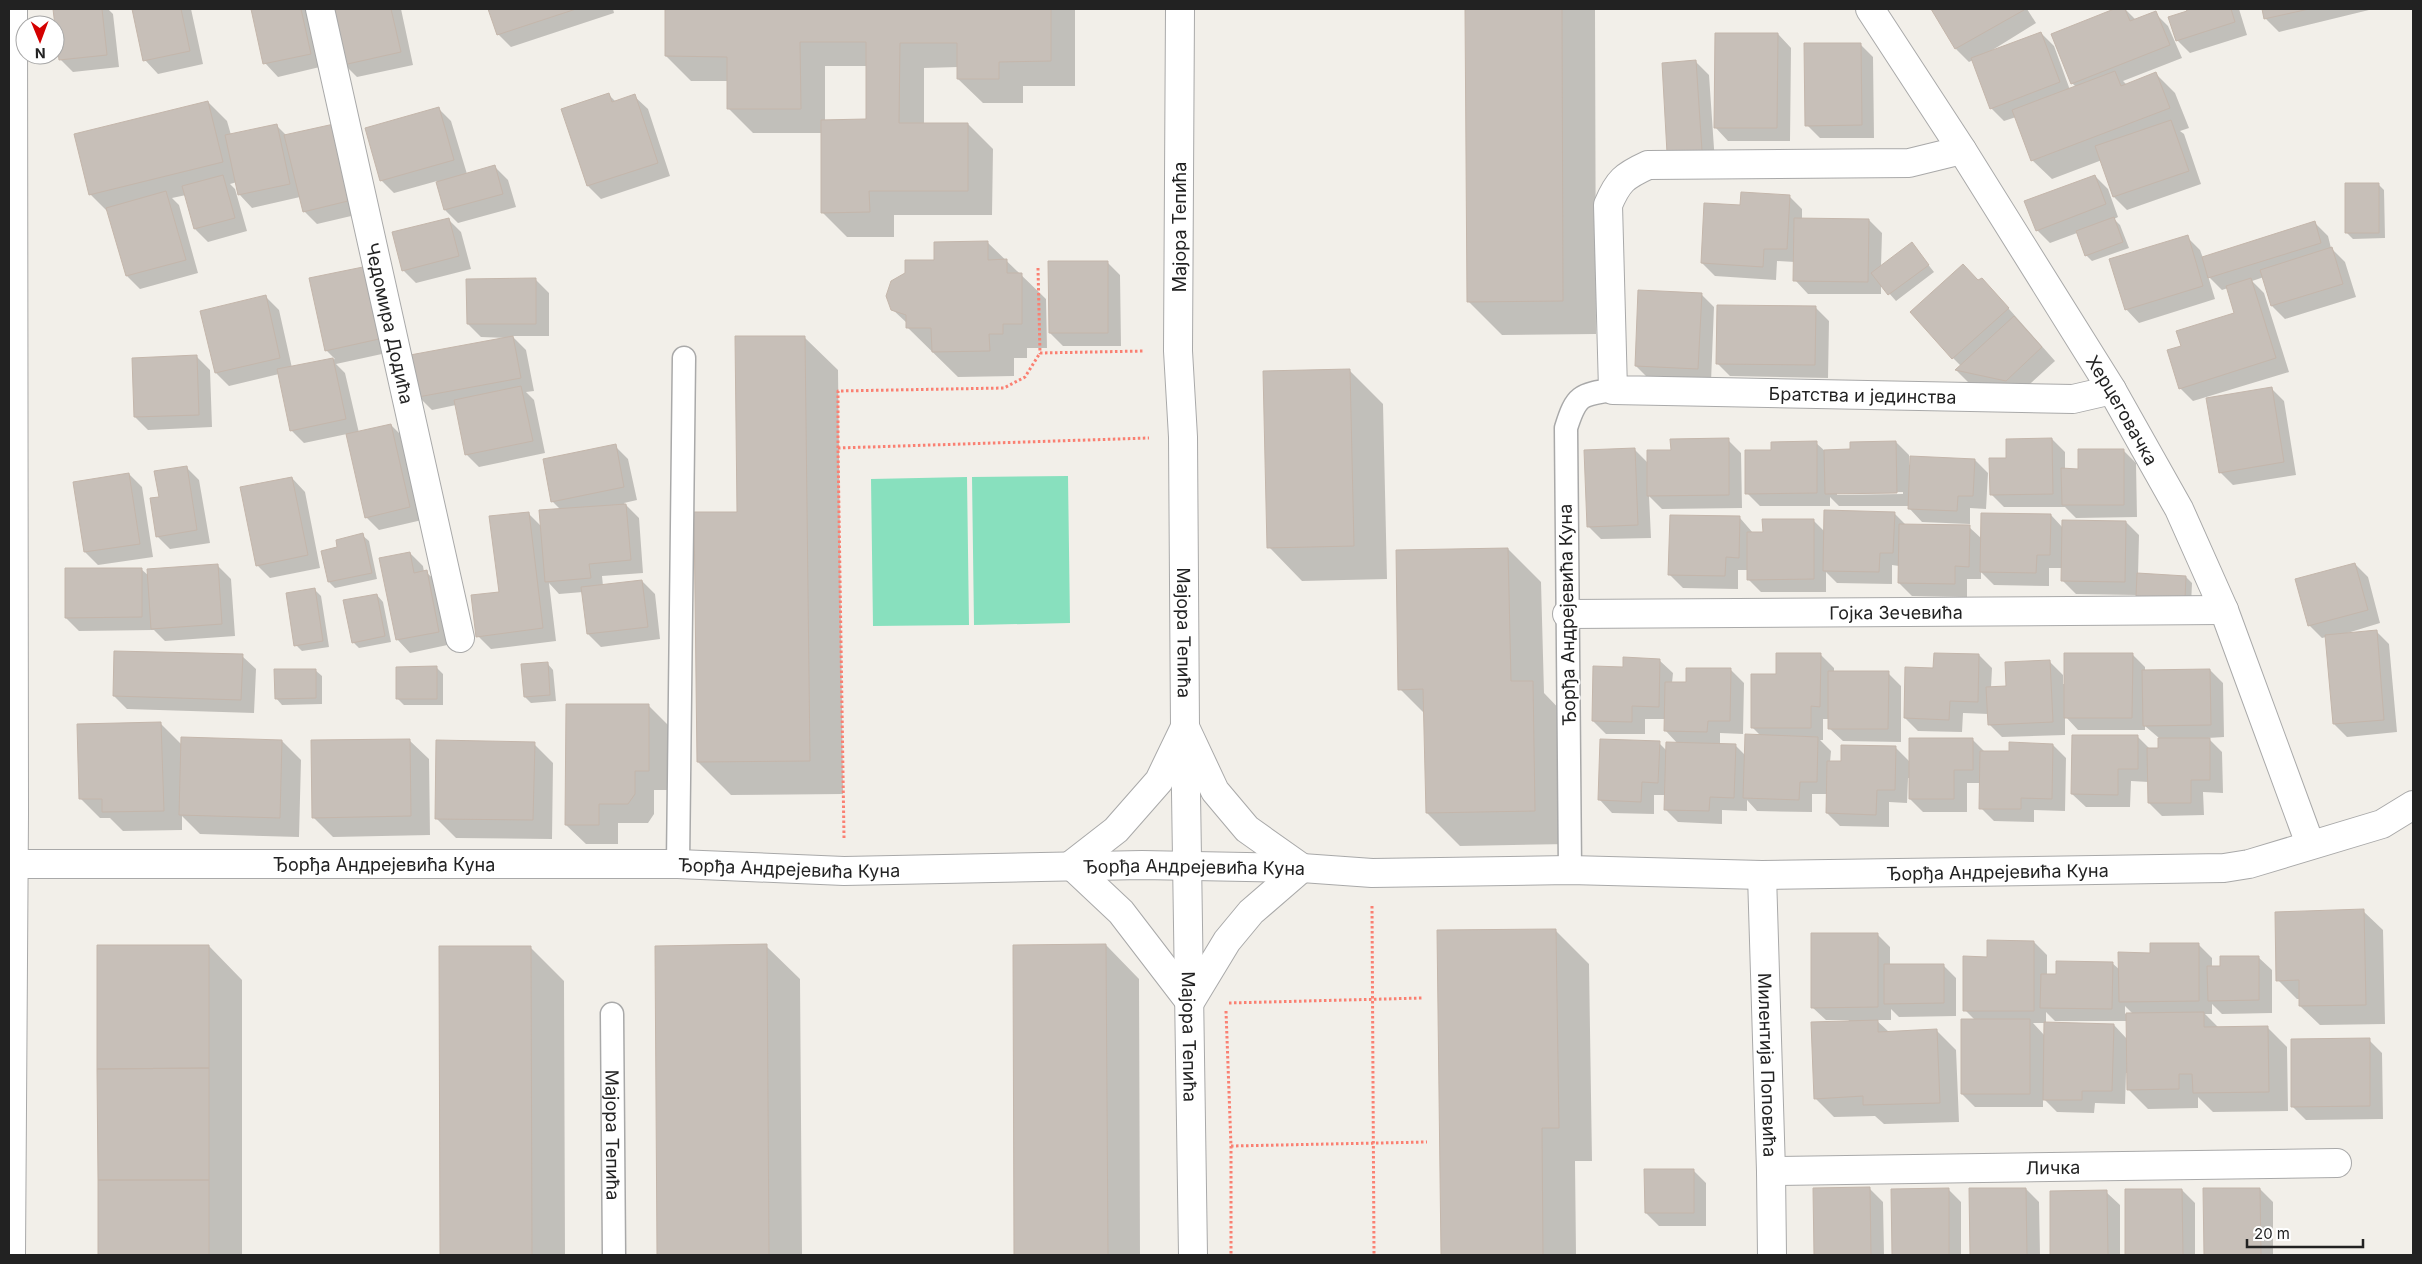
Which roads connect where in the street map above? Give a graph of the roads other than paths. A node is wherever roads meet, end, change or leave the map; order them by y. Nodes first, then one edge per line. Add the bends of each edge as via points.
1 (13, 9) edge
2 (320, 9) edge
3 (1180, 9) edge
4 (1870, 9) edge
5 (1962, 150) junction
6 (11, 307) edge
7 (684, 358) dead end
8 (1613, 390) junction
9 (2112, 390) junction
10 (2224, 610) junction
11 (1567, 614) junction
12 (460, 638) dead end
13 (1185, 727) junction
14 (2413, 805) edge
15 (2382, 824) junction
16 (2413, 830) edge
17 (2310, 844) junction
18 (12, 864) edge
19 (678, 864) junction
20 (1071, 865) junction
21 (1187, 866) junction
22 (1302, 868) junction
23 (1570, 870) junction
24 (1762, 875) junction
25 (1190, 1002) junction
26 (612, 1014) dead end
27 (2336, 1163) dead end
28 (1771, 1171) junction
29 (11, 1255) edge
30 (614, 1255) edge
31 (1193, 1255) edge
32 (1772, 1255) edge

1 - 6 street
2 - 12 street, Чедомира Додића
3 - 13 street, Мајора Тепића via 1178,350 1183,437
4 - 5 street, Херцеговачка
5 - 8 street via 1909,163 1648,165 1629,173 1616,185 1608,205
5 - 9 street, Херцеговачка
6 - 18 street
7 - 19 lane
8 - 9 street, Братства и јединства via 2073,399
8 - 11 lane, Ђорђа Андрејевића Куна via 1588,393 1574,406 1566,428
9 - 10 street, Херцеговачка via 2179,509
10 - 11 street, Гојка Зечевића
10 - 17 street, Херцеговачка
11 - 23 lane, Ђорђа Андрејевића Куна
13 - 20 street via 1158,781 1116,830
13 - 21 street, Мајора Тепића
13 - 22 street via 1215,791 1247,829
14 - 15 street, Ђорђа Андрејевића Куна
15 - 16 street
15 - 17 street, Ђорђа Андрејевића Куна
17 - 24 street, Ђорђа Андрејевића Куна via 2249,864 2224,868
18 - 19 street, Ђорђа Андрејевића Куна
18 - 29 street
19 - 20 street, Ђорђа Андрејевића Куна via 844,871
20 - 21 street, Ђорђа Андрејевића Куна
20 - 25 street via 1121,912
21 - 22 street, Ђорђа Андрејевића Куна
21 - 25 street, Мајора Тепића
22 - 23 street, Ђорђа Андрејевића Куна via 1372,873
22 - 25 street via 1251,912 1227,941
23 - 24 street, Ђорђа Андрејевића Куна
24 - 28 street, Милентија Поповића
25 - 31 street, Мајора Тепића
26 - 30 lane, Мајора Тепића
27 - 28 street, Личка
28 - 32 street, Милентија Поповића

